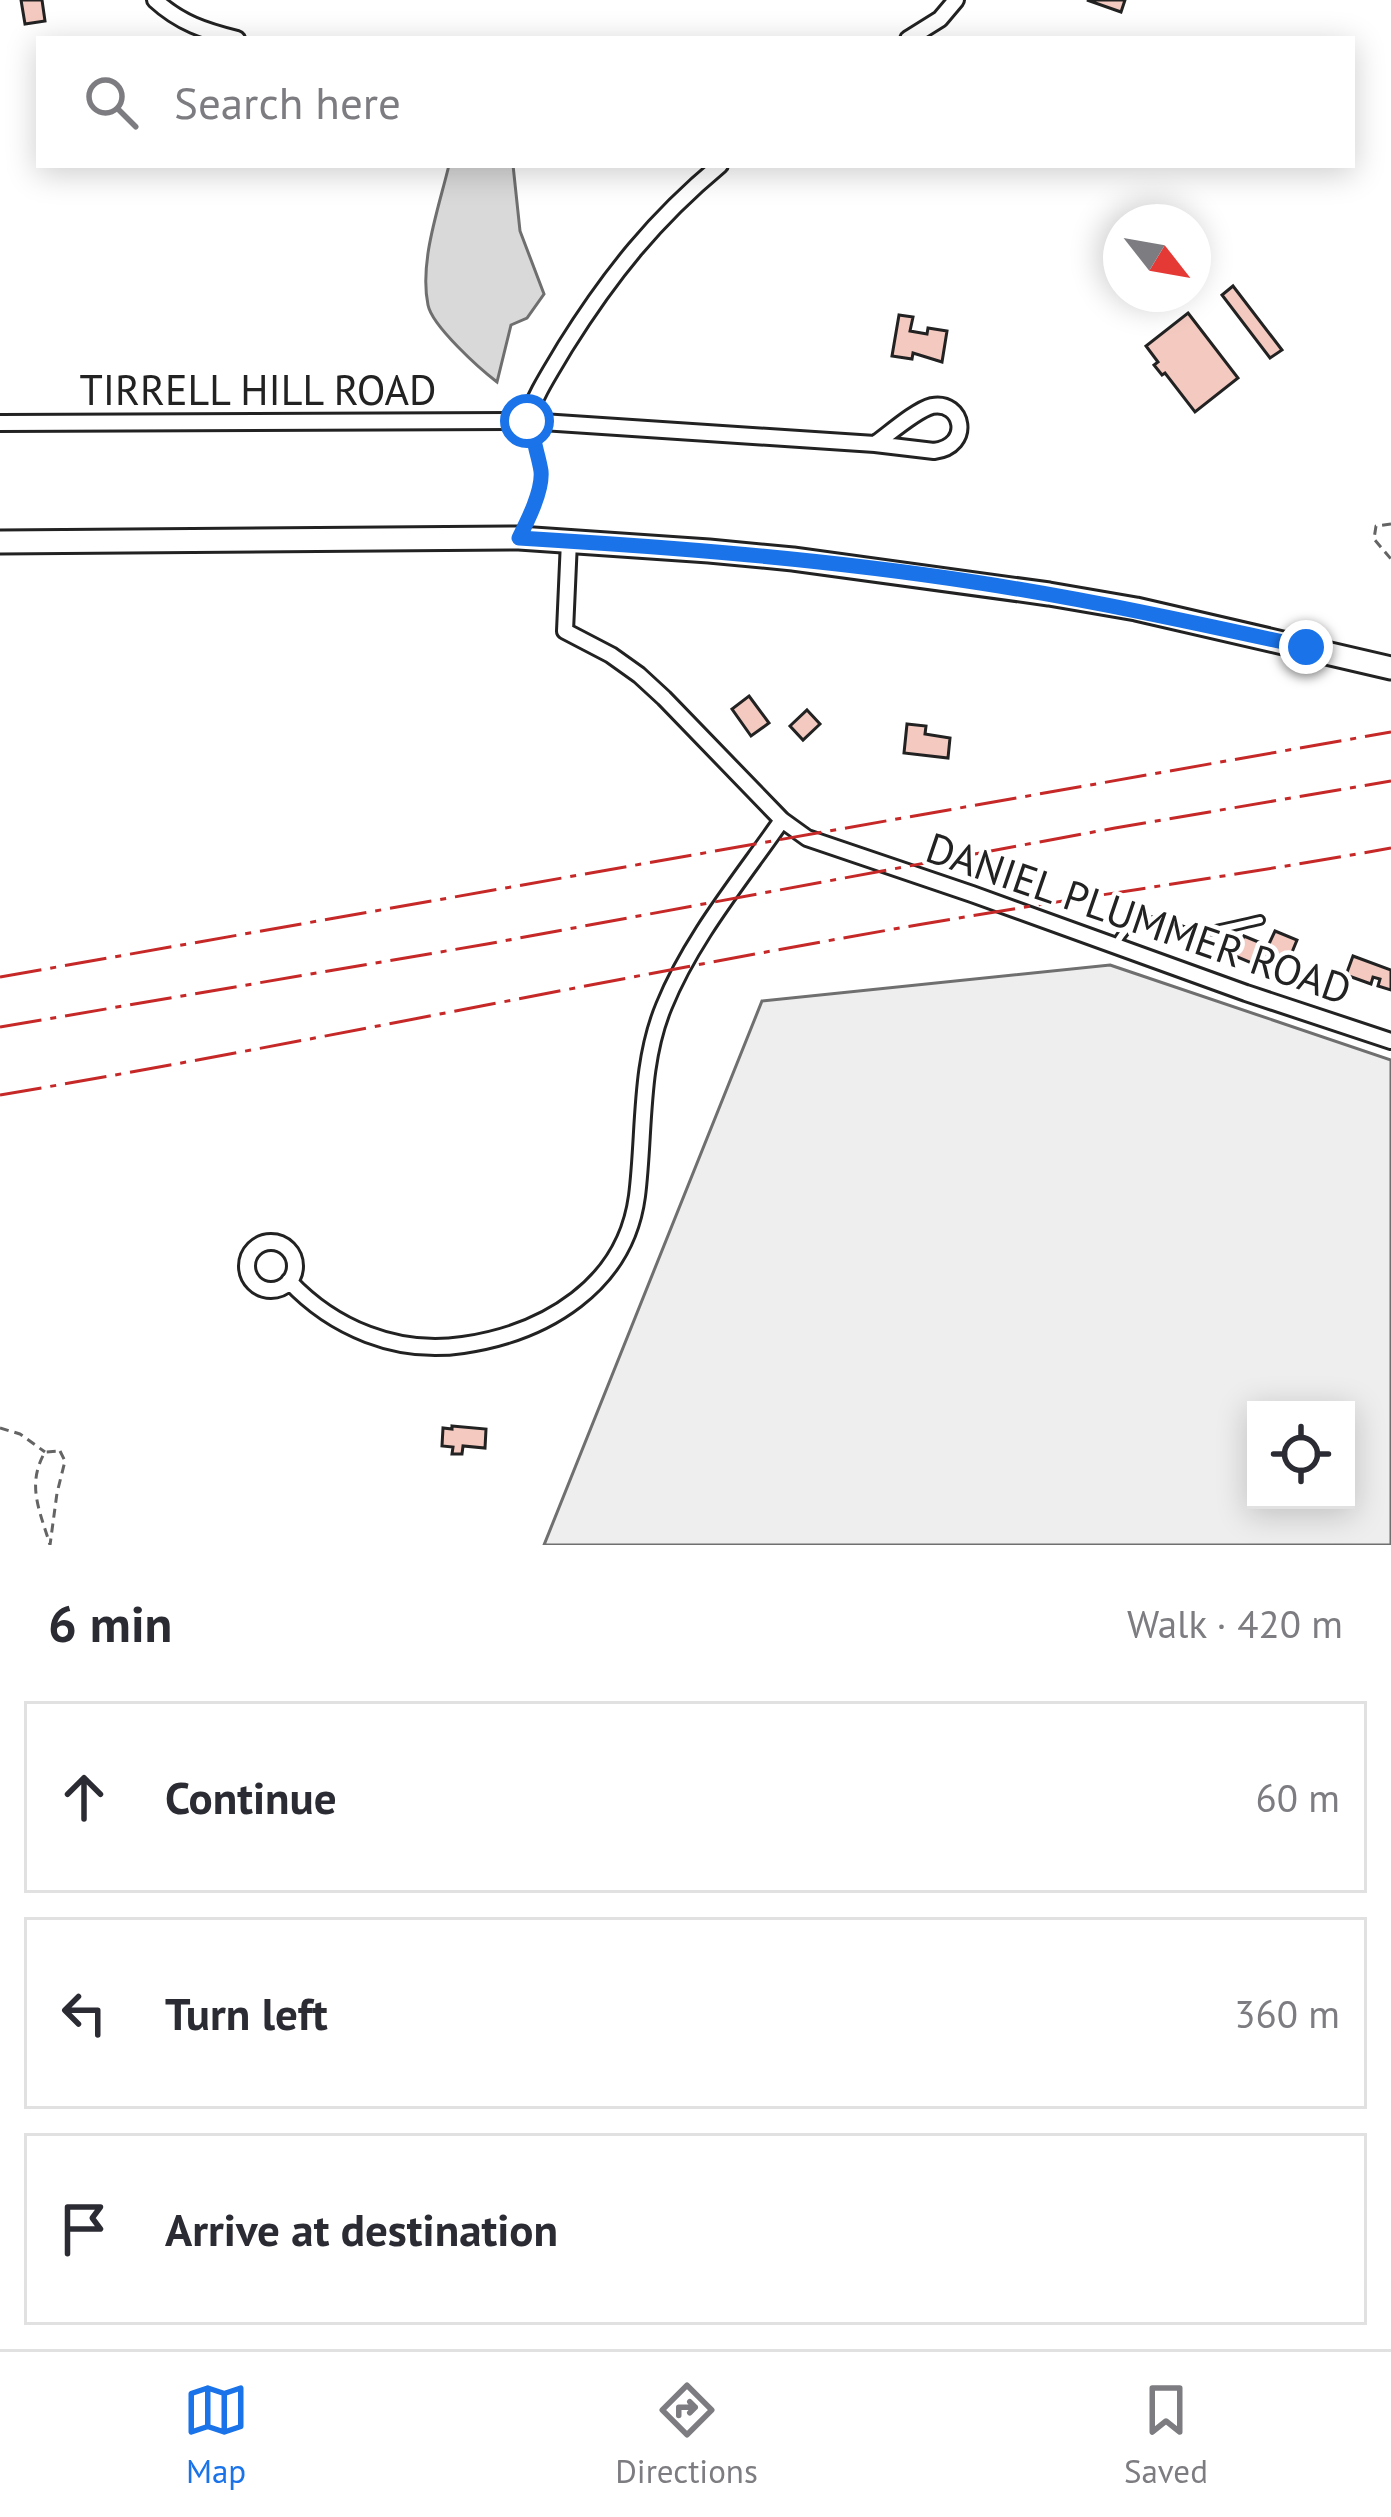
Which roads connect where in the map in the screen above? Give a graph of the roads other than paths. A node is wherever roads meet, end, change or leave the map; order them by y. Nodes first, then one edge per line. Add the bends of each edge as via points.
1 (155, 0) edge
2 (956, 0) edge
3 (225, 36) edge
4 (913, 36) edge
5 (717, 168) edge
6 (530, 421) junction
7 (0, 423) edge
8 (875, 444) junction
9 (569, 541) junction
10 (0, 542) edge
11 (1391, 668) edge
12 (782, 820) junction
13 (1260, 920) dead end
14 (1115, 947) junction
15 (1391, 1041) edge
16 (289, 1280) dead end

1 - 3 street via 184,22
2 - 4 street
5 - 6 street via 658,220 594,300 538,392
6 - 7 street, TIRRELL HILL ROAD
6 - 8 street, TIRRELL HILL ROAD
8 - 8 street, TIRRELL HILL ROAD via 942,451 955,442 959,422 952,411 931,406
9 - 10 main road
9 - 11 main road via 968,581
9 - 12 street, DANIEL PLUMMER ROAD via 565,631 639,675
12 - 14 street, DANIEL PLUMMER ROAD via 807,838
12 - 16 street via 664,1004 650,1050 632,1219 611,1264 575,1303 514,1334 415,1347 364,1334
13 - 14 lane via 1199,932 1137,920
14 - 15 street, DANIEL PLUMMER ROAD

